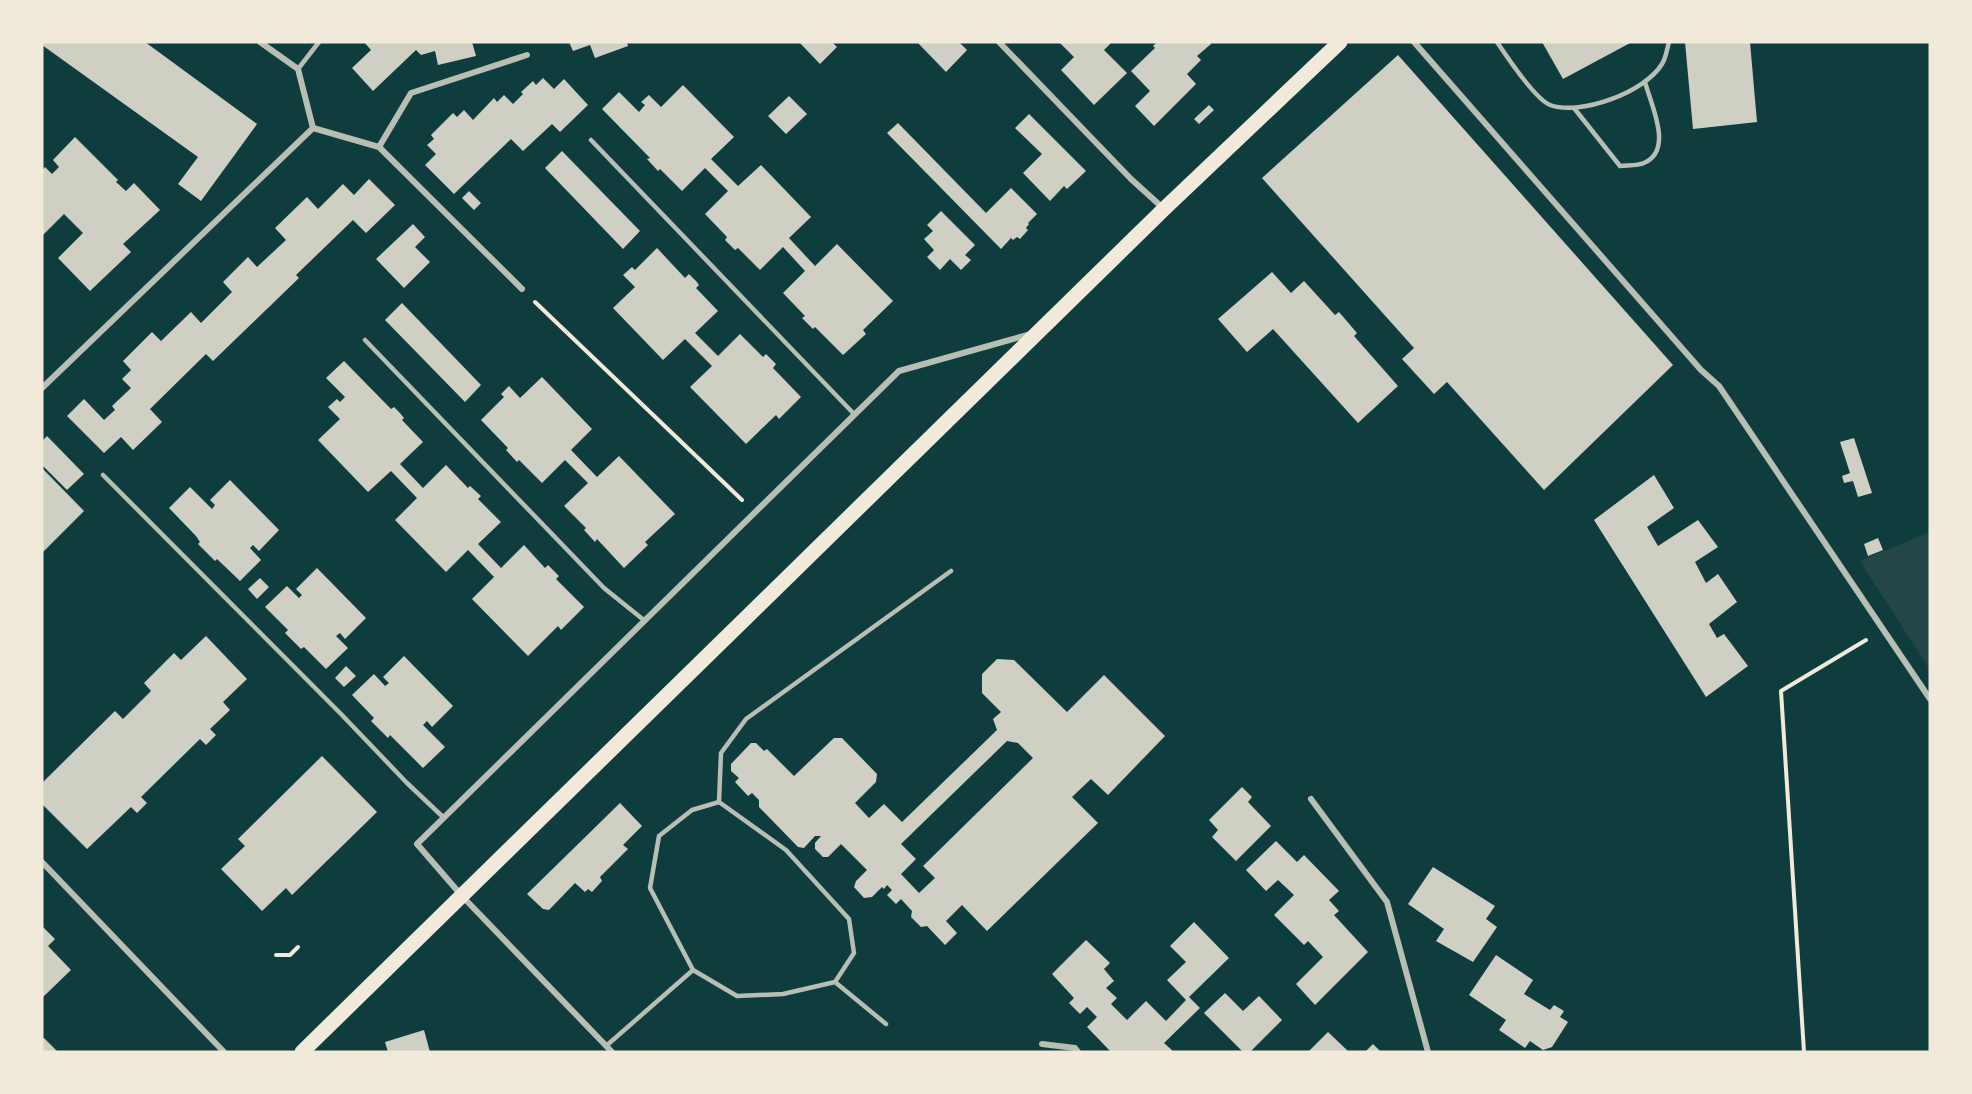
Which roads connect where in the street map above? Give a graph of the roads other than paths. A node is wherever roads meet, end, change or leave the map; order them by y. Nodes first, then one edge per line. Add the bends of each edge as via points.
1 (260, 42) edge
2 (319, 42) edge
3 (999, 42) edge
4 (1340, 42) edge
5 (1414, 42) edge
6 (1497, 42) edge
7 (1669, 42) edge
8 (527, 55) dead end
9 (298, 69) junction
10 (1645, 82) junction
11 (1574, 108) junction
12 (314, 128) junction
13 (591, 140) dead end
14 (380, 147) junction
15 (1164, 208) junction
16 (522, 289) road end
17 (1038, 332) junction
18 (365, 340) dead end
19 (42, 388) edge
20 (855, 415) junction
21 (103, 475) dead end
22 (951, 571) dead end
23 (645, 621) junction
24 (1930, 699) edge
25 (1311, 799) dead end
26 (719, 802) junction
27 (443, 817) junction
28 (42, 862) edge
29 (462, 896) junction
30 (693, 970) junction
31 (835, 982) junction
32 (886, 1024) dead end
33 (1042, 1044) dead end
34 (606, 1046) junction
35 (224, 1052) edge
36 (302, 1052) edge
37 (612, 1052) edge
38 (1078, 1052) edge
39 (1428, 1052) edge

1 - 9 street
2 - 9 lane
3 - 15 street
4 - 15 main road
5 - 24 street via 1719,386
6 - 11 lane via 1524,81 1549,105
7 - 10 lane via 1662,64
8 - 14 street via 411,93
9 - 12 street
10 - 11 lane via 1606,101
10 - 11 lane via 1661,137 1658,152 1644,163 1620,166
12 - 14 street
12 - 19 street
13 - 20 lane
14 - 16 street
15 - 17 main road
17 - 20 street via 899,372
17 - 29 main road
18 - 23 lane via 604,588
20 - 23 street
21 - 27 lane
22 - 26 lane via 746,719 721,753
23 - 27 street
25 - 39 street via 1387,902
26 - 30 lane via 692,810 659,836 650,888
26 - 31 lane via 786,850 849,919 854,952
27 - 29 street via 417,844
28 - 35 street
29 - 34 street
29 - 36 main road
30 - 31 lane via 737,996 783,994
30 - 34 lane
31 - 32 lane
33 - 38 street via 1075,1048
34 - 37 street

